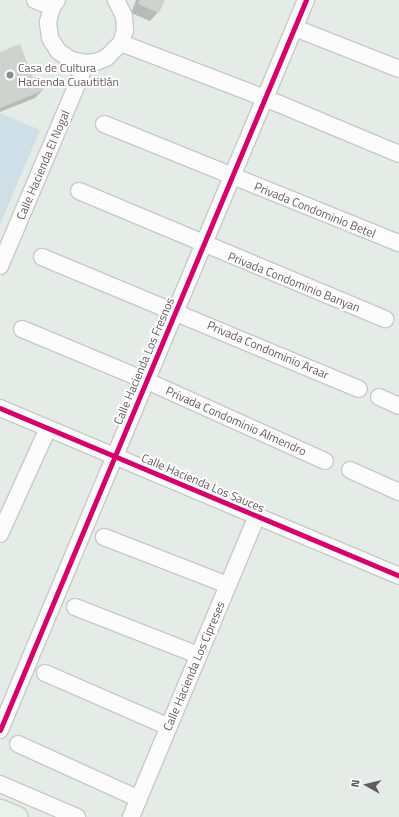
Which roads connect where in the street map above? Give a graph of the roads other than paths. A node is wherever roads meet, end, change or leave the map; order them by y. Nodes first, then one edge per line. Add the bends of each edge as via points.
1 (35, 0) edge
2 (116, 0) edge
3 (306, 0) edge
4 (54, 3) edge
5 (295, 28) junction
6 (121, 43) junction
7 (86, 63) junction
8 (399, 69) edge
9 (265, 98) junction
10 (104, 124) dead end
11 (399, 154) edge
12 (232, 176) junction
13 (78, 191) dead end
14 (399, 243) edge
15 (204, 244) junction
16 (42, 257) dead end
17 (0, 266) edge
18 (176, 312) junction
19 (384, 319) dead end
20 (22, 330) dead end
21 (147, 381) junction
22 (359, 389) dead end
23 (379, 397) dead end
24 (399, 406) edge
25 (0, 408) edge
26 (48, 428) junction
27 (116, 456) junction
28 (325, 460) dead end
29 (350, 470) dead end
30 (399, 492) edge
31 (257, 516) junction
32 (0, 534) edge
33 (104, 537) dead end
34 (399, 576) edge
35 (228, 585) junction
36 (75, 607) dead end
37 (198, 655) junction
38 (45, 673) dead end
39 (168, 727) junction
40 (0, 730) edge
41 (18, 744) dead end
42 (0, 784) edge
43 (139, 798) junction
44 (0, 810) edge
45 (17, 817) edge
46 (77, 817) edge
47 (131, 817) edge

1 - 4 street
2 - 6 street via 124,16 125,30
3 - 5 street, Calle Hacienda Los Fresnos
4 - 7 street via 48,22 50,38 58,51 71,60
5 - 8 street
5 - 9 street, Calle Hacienda Los Fresnos
6 - 7 street via 106,58
6 - 9 street
7 - 17 street, Calle Hacienda El Nogal
9 - 11 street
9 - 12 street, Calle Hacienda Los Fresnos
10 - 12 street, Privada Condominio Betel
12 - 14 street, Privada Condominio Betel
12 - 15 street, Calle Hacienda Los Fresnos
13 - 15 street, Privada Condominio Banyan
15 - 18 street, Calle Hacienda Los Fresnos
15 - 19 street, Privada Condominio Banyan
16 - 18 street, Privada Condominio Araar
18 - 21 street, Calle Hacienda Los Fresnos
18 - 22 street, Privada Condominio Araar
20 - 21 street, Privada Condominio Almendro
21 - 27 street, Calle Hacienda Los Fresnos
21 - 28 street, Privada Condominio Almendro
23 - 24 street
25 - 26 street, Calle Hacienda Los Sauces
26 - 27 street, Calle Hacienda Los Sauces
26 - 32 street
27 - 31 street, Calle Hacienda Los Sauces
27 - 40 street, Calle Hacienda Los Fresnos
29 - 30 street
31 - 34 street, Calle Hacienda Los Sauces
31 - 35 street, Calle Hacienda Los Cipreses
33 - 35 street
35 - 37 street, Calle Hacienda Los Cipreses
36 - 37 street
37 - 39 street, Calle Hacienda Los Cipreses
38 - 39 street
39 - 43 street, Calle Hacienda Los Cipreses
41 - 43 street
42 - 46 street
43 - 47 street, Calle Hacienda Los Cipreses
44 - 45 main road

